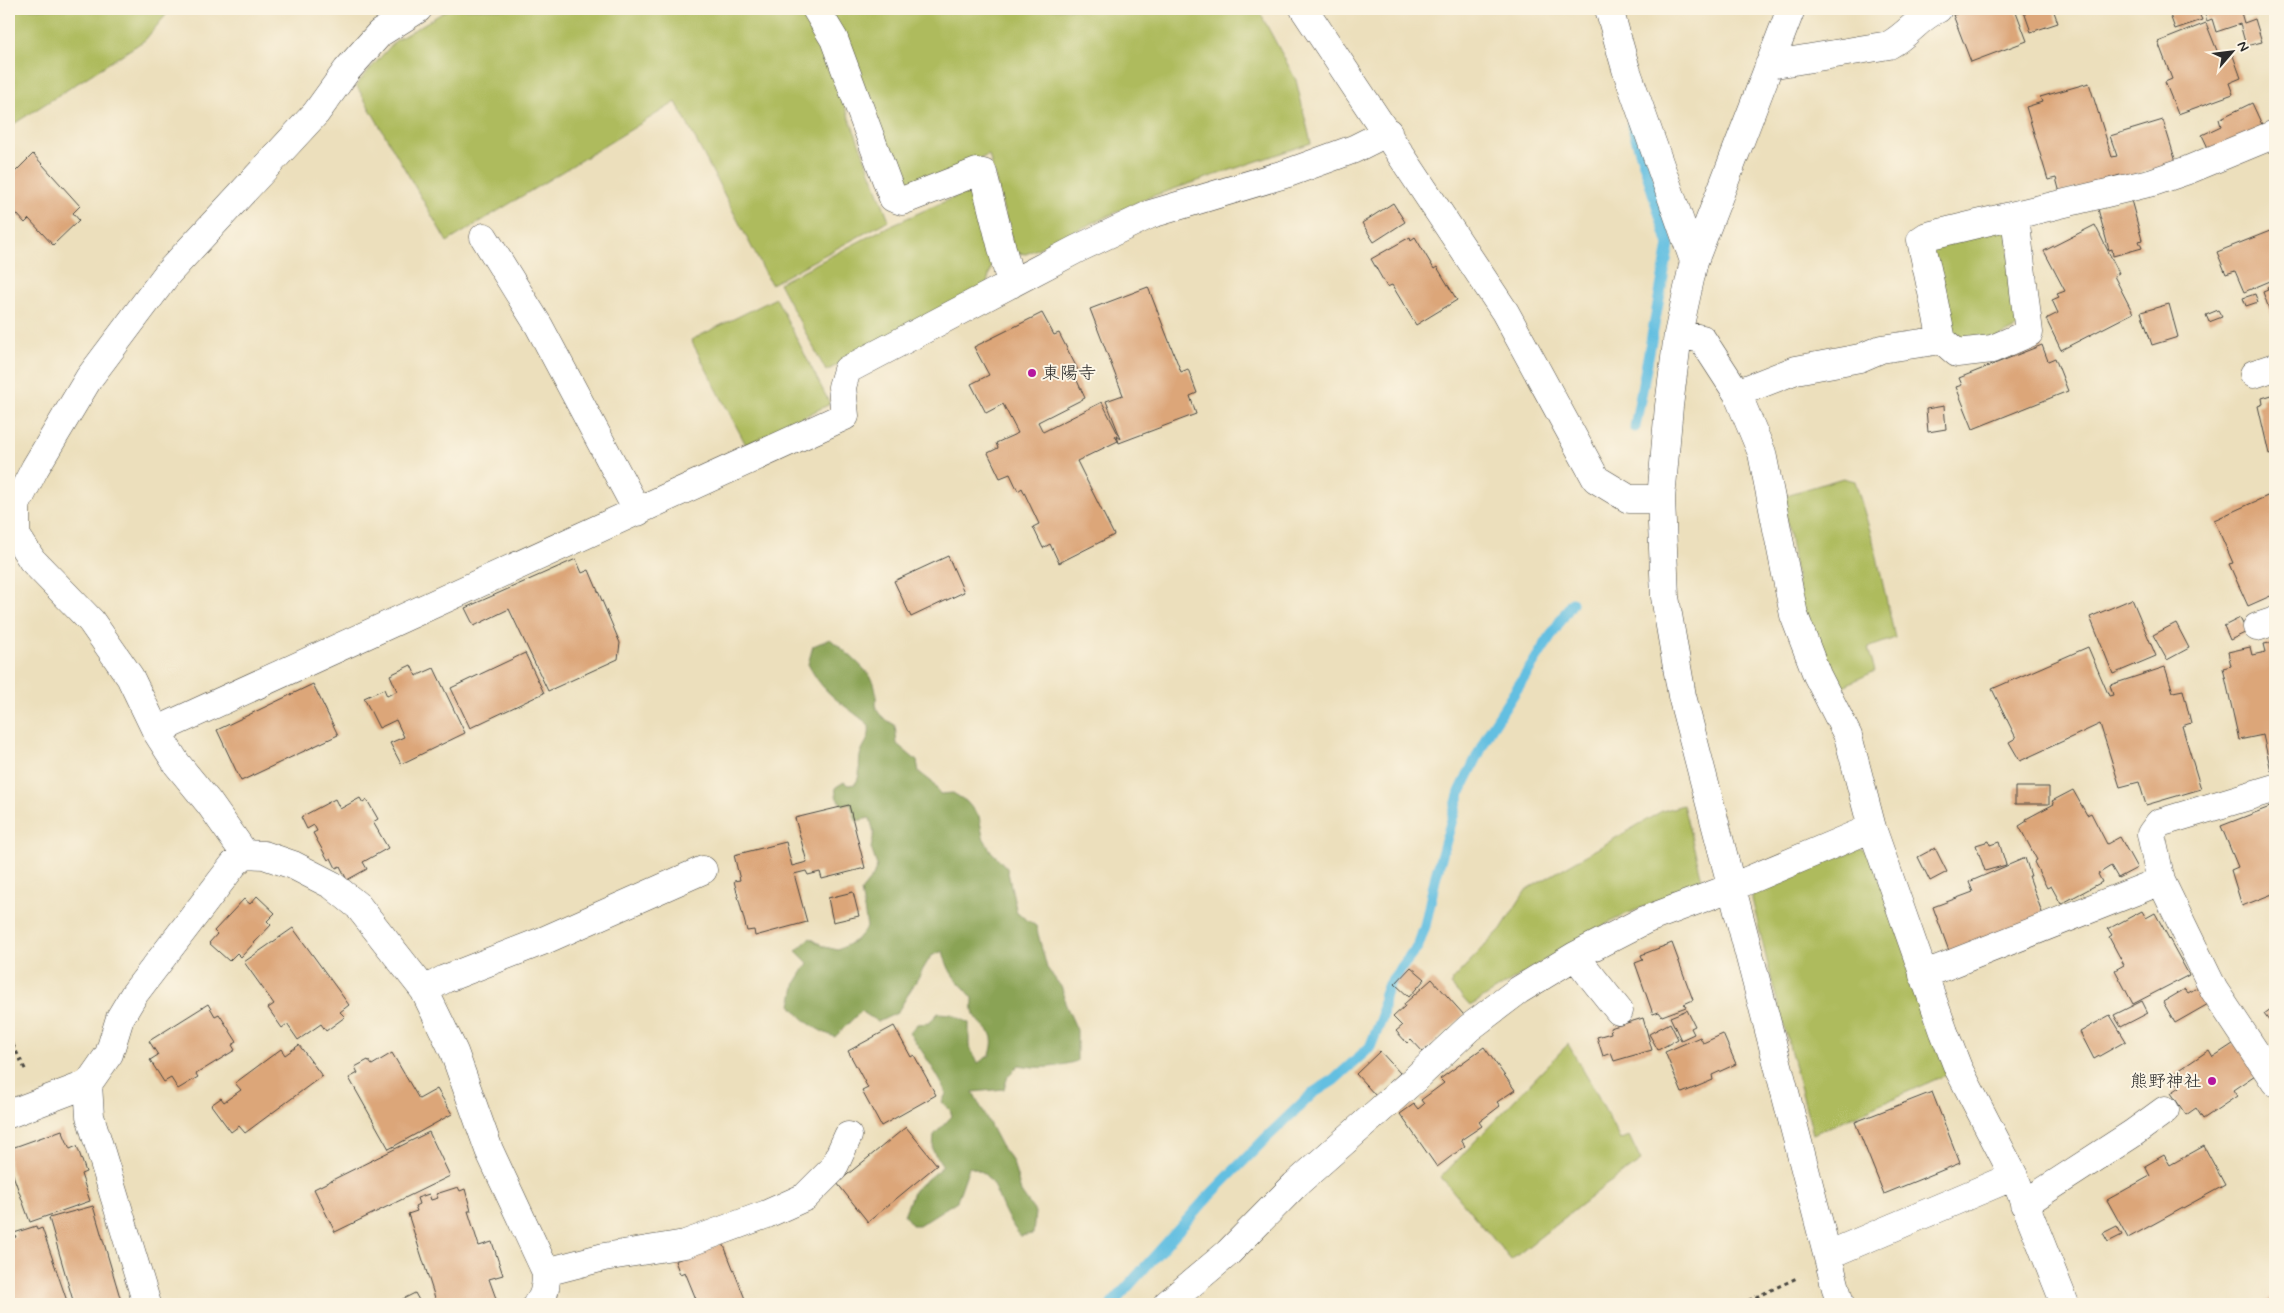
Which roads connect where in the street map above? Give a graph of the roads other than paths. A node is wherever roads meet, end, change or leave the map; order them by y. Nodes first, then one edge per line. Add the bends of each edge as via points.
1 (418, 9) edge
2 (816, 9) edge
3 (1304, 9) edge
4 (1609, 9) edge
5 (1790, 9) edge
6 (1938, 9) edge
7 (1769, 64) junction
8 (1388, 132) junction
9 (2275, 134) edge
10 (2015, 216) junction
11 (484, 238) dead end
12 (1694, 261) junction
13 (1011, 284) junction
14 (1678, 334) junction
15 (1942, 340) junction
16 (1737, 393) junction
17 (1661, 499) junction
18 (638, 512) junction
19 (156, 731) junction
20 (2275, 788) edge
21 (1872, 828) junction
22 (245, 854) junction
23 (704, 870) dead end
24 (2161, 881) junction
25 (1730, 888) junction
26 (1575, 956) junction
27 (1923, 975) junction
28 (424, 990) junction
29 (1619, 1011) dead end
30 (2275, 1082) edge
31 (88, 1084) junction
32 (2165, 1110) dead end
33 (9, 1114) edge
34 (848, 1136) dead end
35 (2014, 1176) junction
36 (2024, 1204) junction
37 (1830, 1261) junction
38 (546, 1272) junction
39 (540, 1303) edge
40 (147, 1304) edge
41 (1167, 1304) edge
42 (1840, 1304) edge
43 (2065, 1304) edge

1 - 19 street via 380,33 347,70 316,114 168,273 89,378 16,505 16,535 32,560 91,621 130,677
2 - 13 street via 834,39 893,198 902,201 977,172 983,173
3 - 8 street
4 - 12 street via 1632,87
5 - 7 street
6 - 7 street via 1914,23 1902,38 1889,45
7 - 12 street
8 - 13 street via 1354,150 1288,173 1151,214
8 - 17 street via 1505,312 1596,479 1629,499
9 - 10 street via 2153,182
10 - 15 street via 1921,240
10 - 15 street via 2029,333 1992,349 1957,353
11 - 18 street via 539,326
12 - 14 street
13 - 18 street via 847,370 842,387 845,416
14 - 16 street via 1702,339
14 - 17 street
15 - 16 street via 1881,349 1860,358 1796,370
16 - 21 street via 1762,453 1794,615 1817,674 1848,736
17 - 25 street via 1665,597 1682,696
18 - 19 street
19 - 22 street
20 - 24 street via 2159,823 2152,834
21 - 25 street
21 - 27 street
22 - 28 street via 264,855 293,865 332,885 358,906
22 - 31 street via 135,993 120,1018 109,1054
23 - 28 street
24 - 27 street
24 - 30 street via 2214,990
25 - 26 street via 1645,920
25 - 37 street
26 - 29 street
26 - 41 street via 1468,1028 1416,1079 1295,1185 1228,1253
27 - 35 street via 1958,1068
28 - 38 street via 454,1052 489,1150
31 - 33 street
31 - 40 street via 90,1116
32 - 36 street
34 - 38 street via 833,1169 805,1197 768,1214 685,1244 604,1257
35 - 36 street
35 - 37 street
36 - 43 street
37 - 42 street
38 - 39 street via 546,1287

